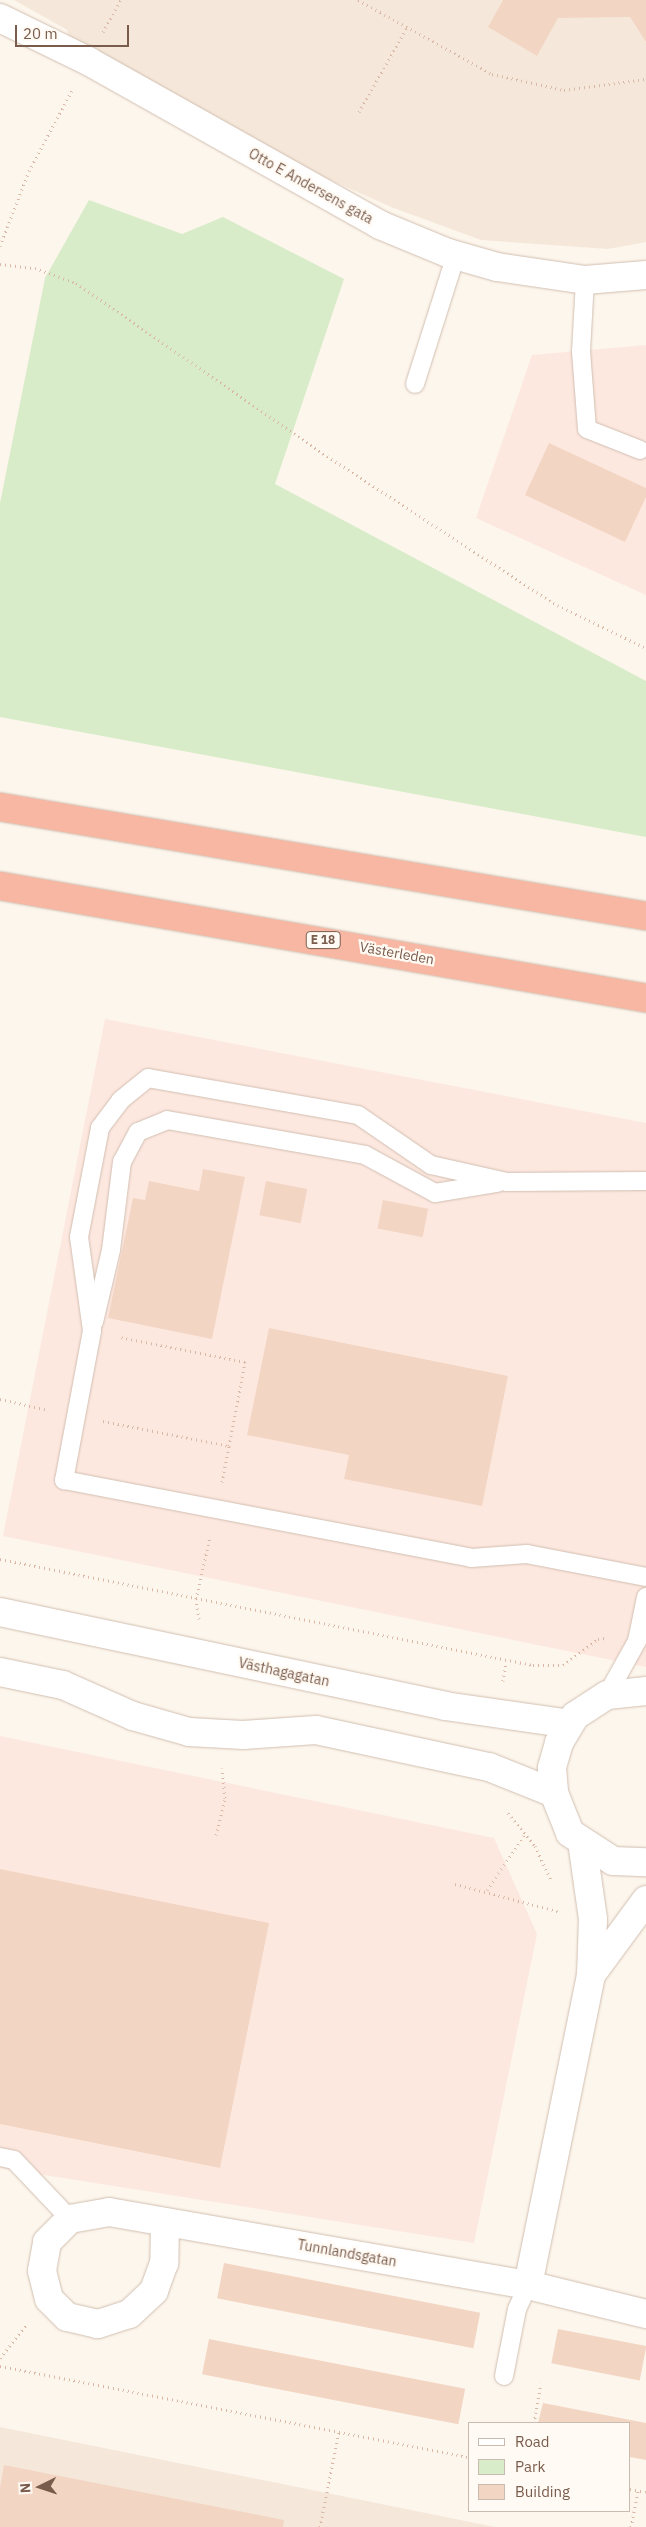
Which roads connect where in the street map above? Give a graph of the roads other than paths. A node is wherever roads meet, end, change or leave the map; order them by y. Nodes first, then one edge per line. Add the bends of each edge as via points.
1 (0, 18) edge
2 (456, 255) junction
3 (646, 275) edge
4 (586, 280) junction
5 (416, 384) dead end
6 (640, 450) dead end
7 (0, 807) edge
8 (0, 886) edge
9 (646, 916) edge
10 (646, 998) edge
11 (646, 1181) edge
12 (507, 1182) junction
13 (92, 1331) junction
14 (646, 1577) edge
15 (646, 1597) edge
16 (0, 1612) edge
17 (0, 1672) edge
18 (646, 1691) edge
19 (607, 1695) junction
20 (570, 1724) junction
21 (554, 1793) junction
22 (582, 1842) junction
23 (646, 1862) edge
24 (646, 1900) edge
25 (591, 1975) junction
26 (0, 2157) edge
27 (70, 2219) junction
28 (165, 2224) junction
29 (528, 2285) junction
30 (646, 2314) edge
31 (504, 2376) dead end

1 - 2 street, Otto E Andersens gata via 88,61 380,225
2 - 4 street, Otto E Andersens gata via 497,266
2 - 5 lane
3 - 4 street, Otto E Andersens gata
4 - 6 lane via 582,351 587,429
7 - 9 highway
8 - 10 highway, Västerleden / E 18
11 - 12 lane
12 - 13 lane via 435,1194 366,1155 167,1120 138,1132 122,1162 111,1250
12 - 13 lane via 431,1165 358,1115 148,1078 121,1100 100,1128 78,1237
13 - 14 lane via 64,1480 471,1558 527,1554
15 - 19 lane via 637,1641
16 - 20 street, Västhagagatan via 446,1706
17 - 21 street via 63,1684 133,1716 189,1732 243,1735 316,1730 489,1767
18 - 19 street
19 - 20 street via 588,1705
20 - 21 street via 559,1743 552,1768
21 - 22 street via 570,1833
22 - 23 street via 613,1861
22 - 25 street via 593,1919
24 - 25 street
25 - 29 street
26 - 27 lane via 14,2160
27 - 28 street, Tunnlandsgatan via 109,2212
27 - 28 street via 48,2242 42,2271 48,2297 67,2317 98,2324 129,2314 154,2291 164,2263
28 - 29 street, Tunnlandsgatan via 199,2227
29 - 30 street, Tunnlandsgatan
29 - 31 lane via 517,2309

